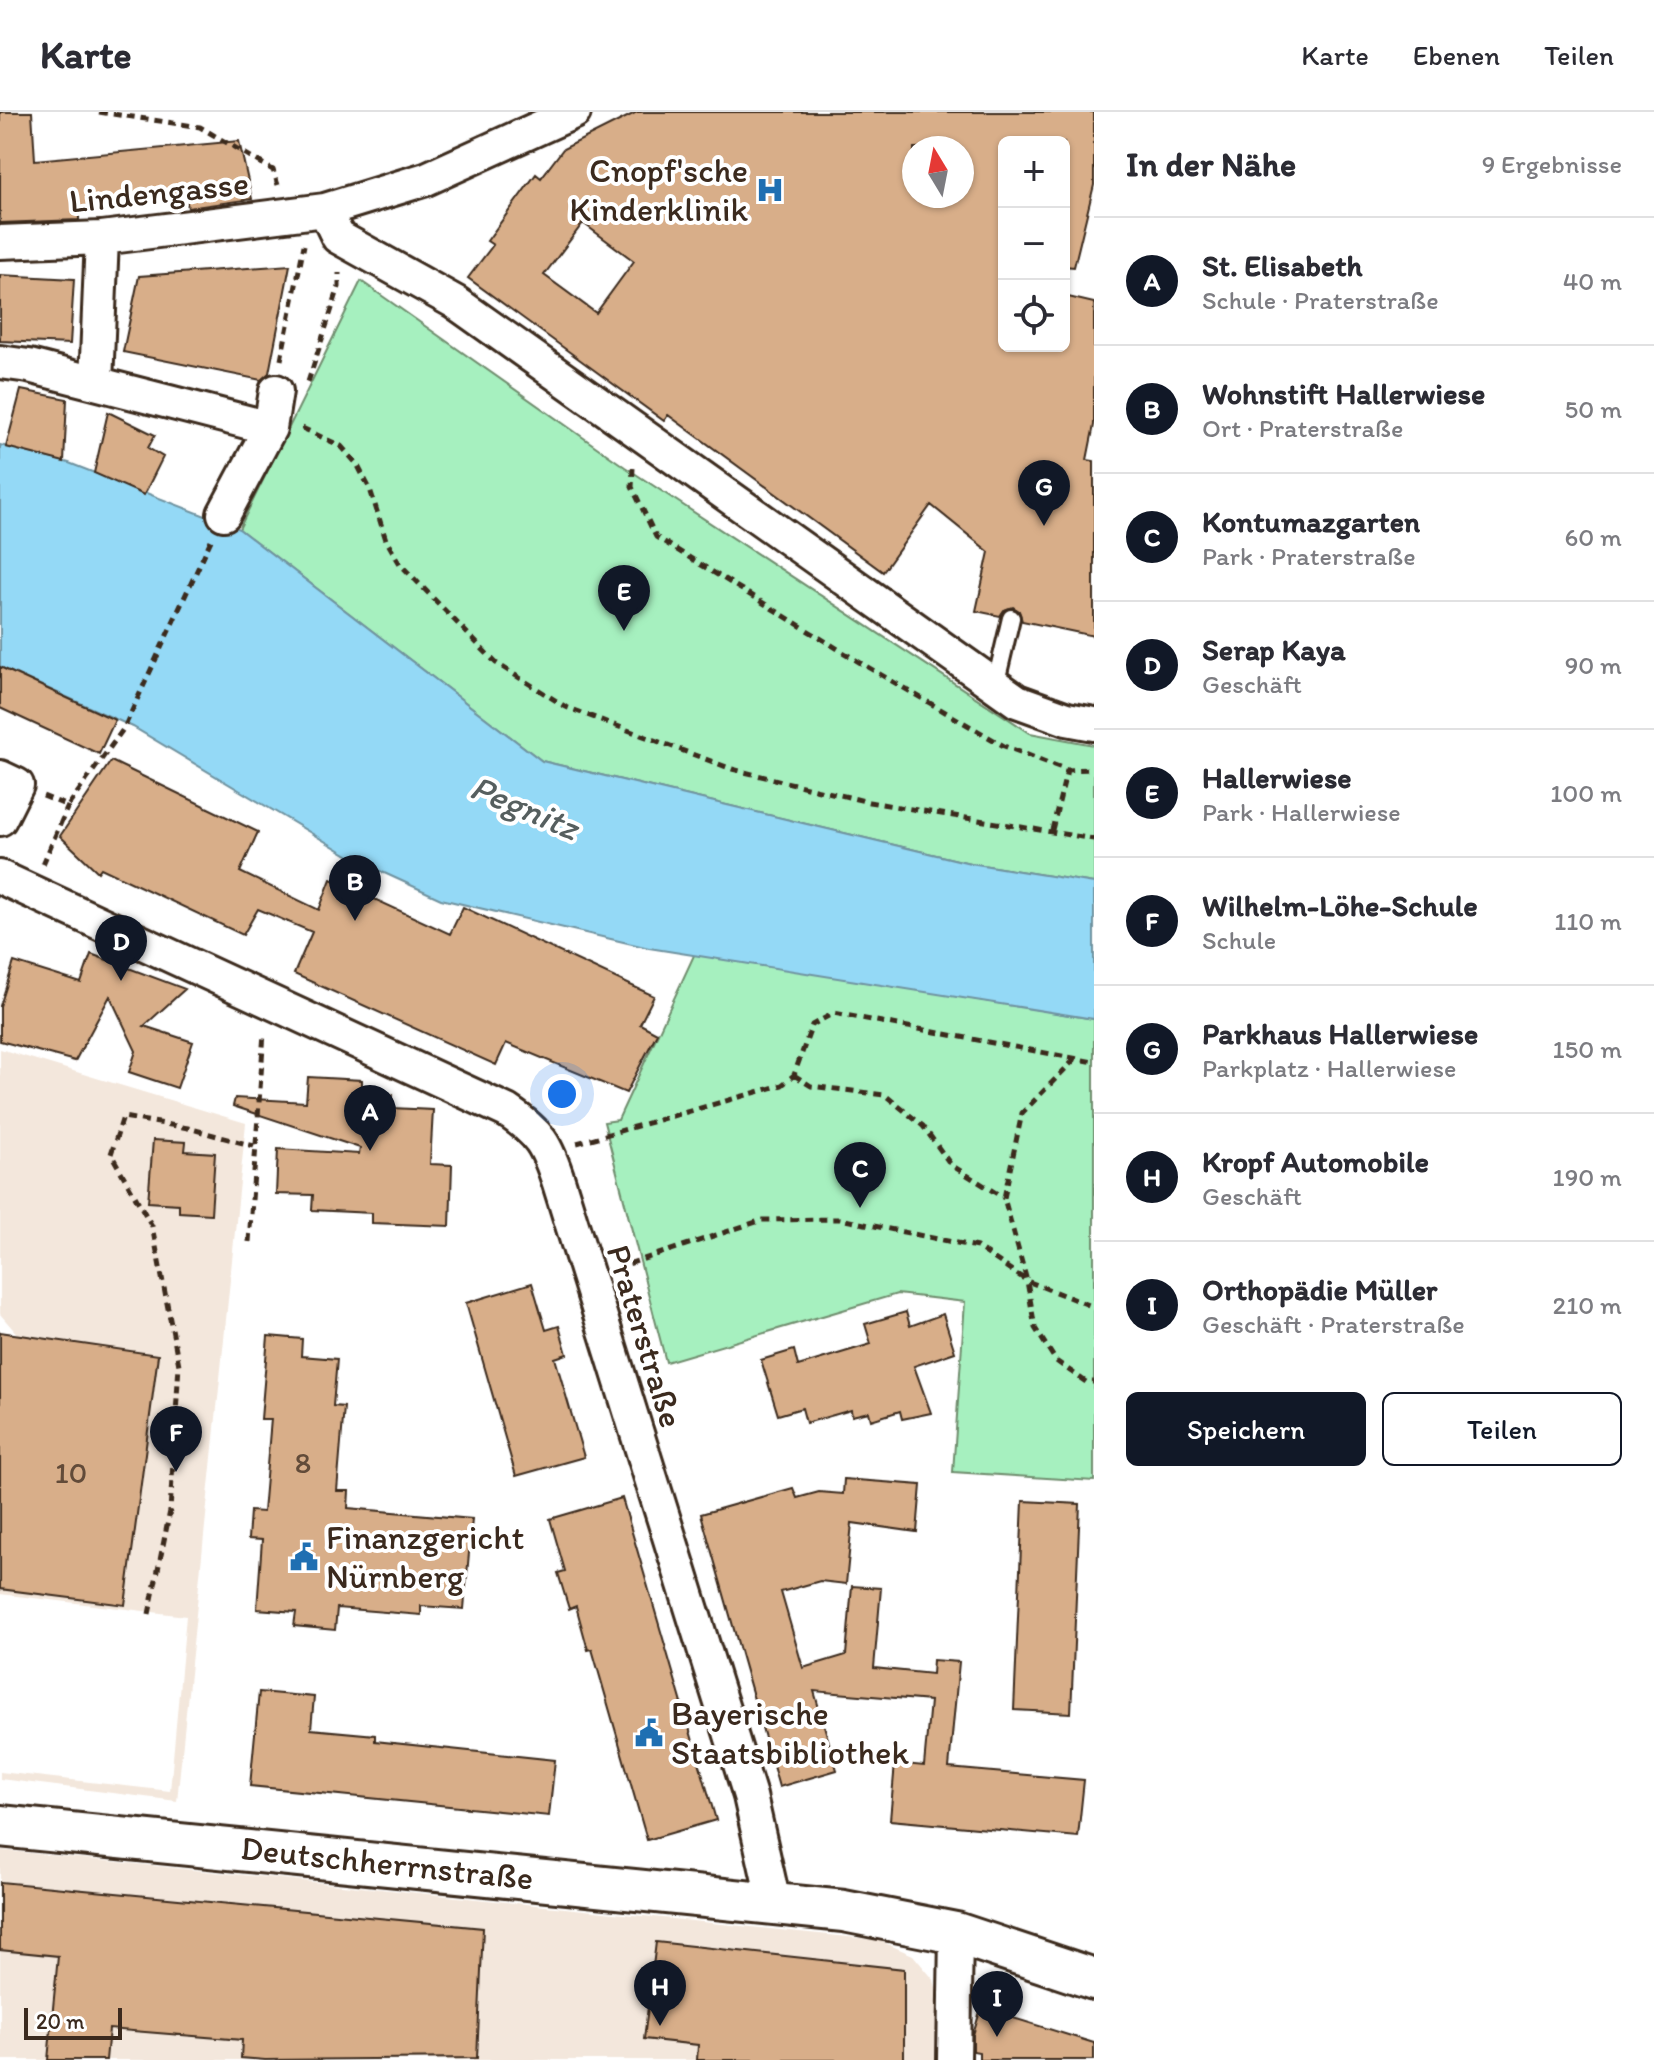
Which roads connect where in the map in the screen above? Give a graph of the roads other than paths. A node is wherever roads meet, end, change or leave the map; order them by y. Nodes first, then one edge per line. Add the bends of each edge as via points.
1 (574, 112) edge
2 (332, 223) junction
3 (102, 238) junction
4 (0, 242) edge
5 (0, 362) edge
6 (96, 383) junction
7 (276, 391) road end
8 (283, 427) junction
9 (224, 514) road end
10 (1011, 618) dead end
11 (995, 686) junction
12 (1094, 724) edge
13 (8, 781) edge
14 (0, 819) edge
15 (0, 877) edge
16 (0, 1826) edge
17 (774, 1903) junction
18 (956, 1933) junction
19 (1094, 1979) edge
20 (954, 2060) edge

1 - 2 street, Lindengasse
2 - 3 street, Lindengasse
2 - 11 street via 455,302
3 - 4 street, Lindengasse
3 - 6 street
5 - 6 street
6 - 8 street
7 - 8 street
8 - 9 street
10 - 11 lane
11 - 12 street via 1017,701
13 - 14 street
15 - 17 street, Praterstraße via 507,1111 535,1130 549,1151 750,1796
16 - 17 street, Deutschherrnstraße
17 - 18 street, Deutschherrnstraße
18 - 19 street, Deutschherrnstraße
18 - 20 street

